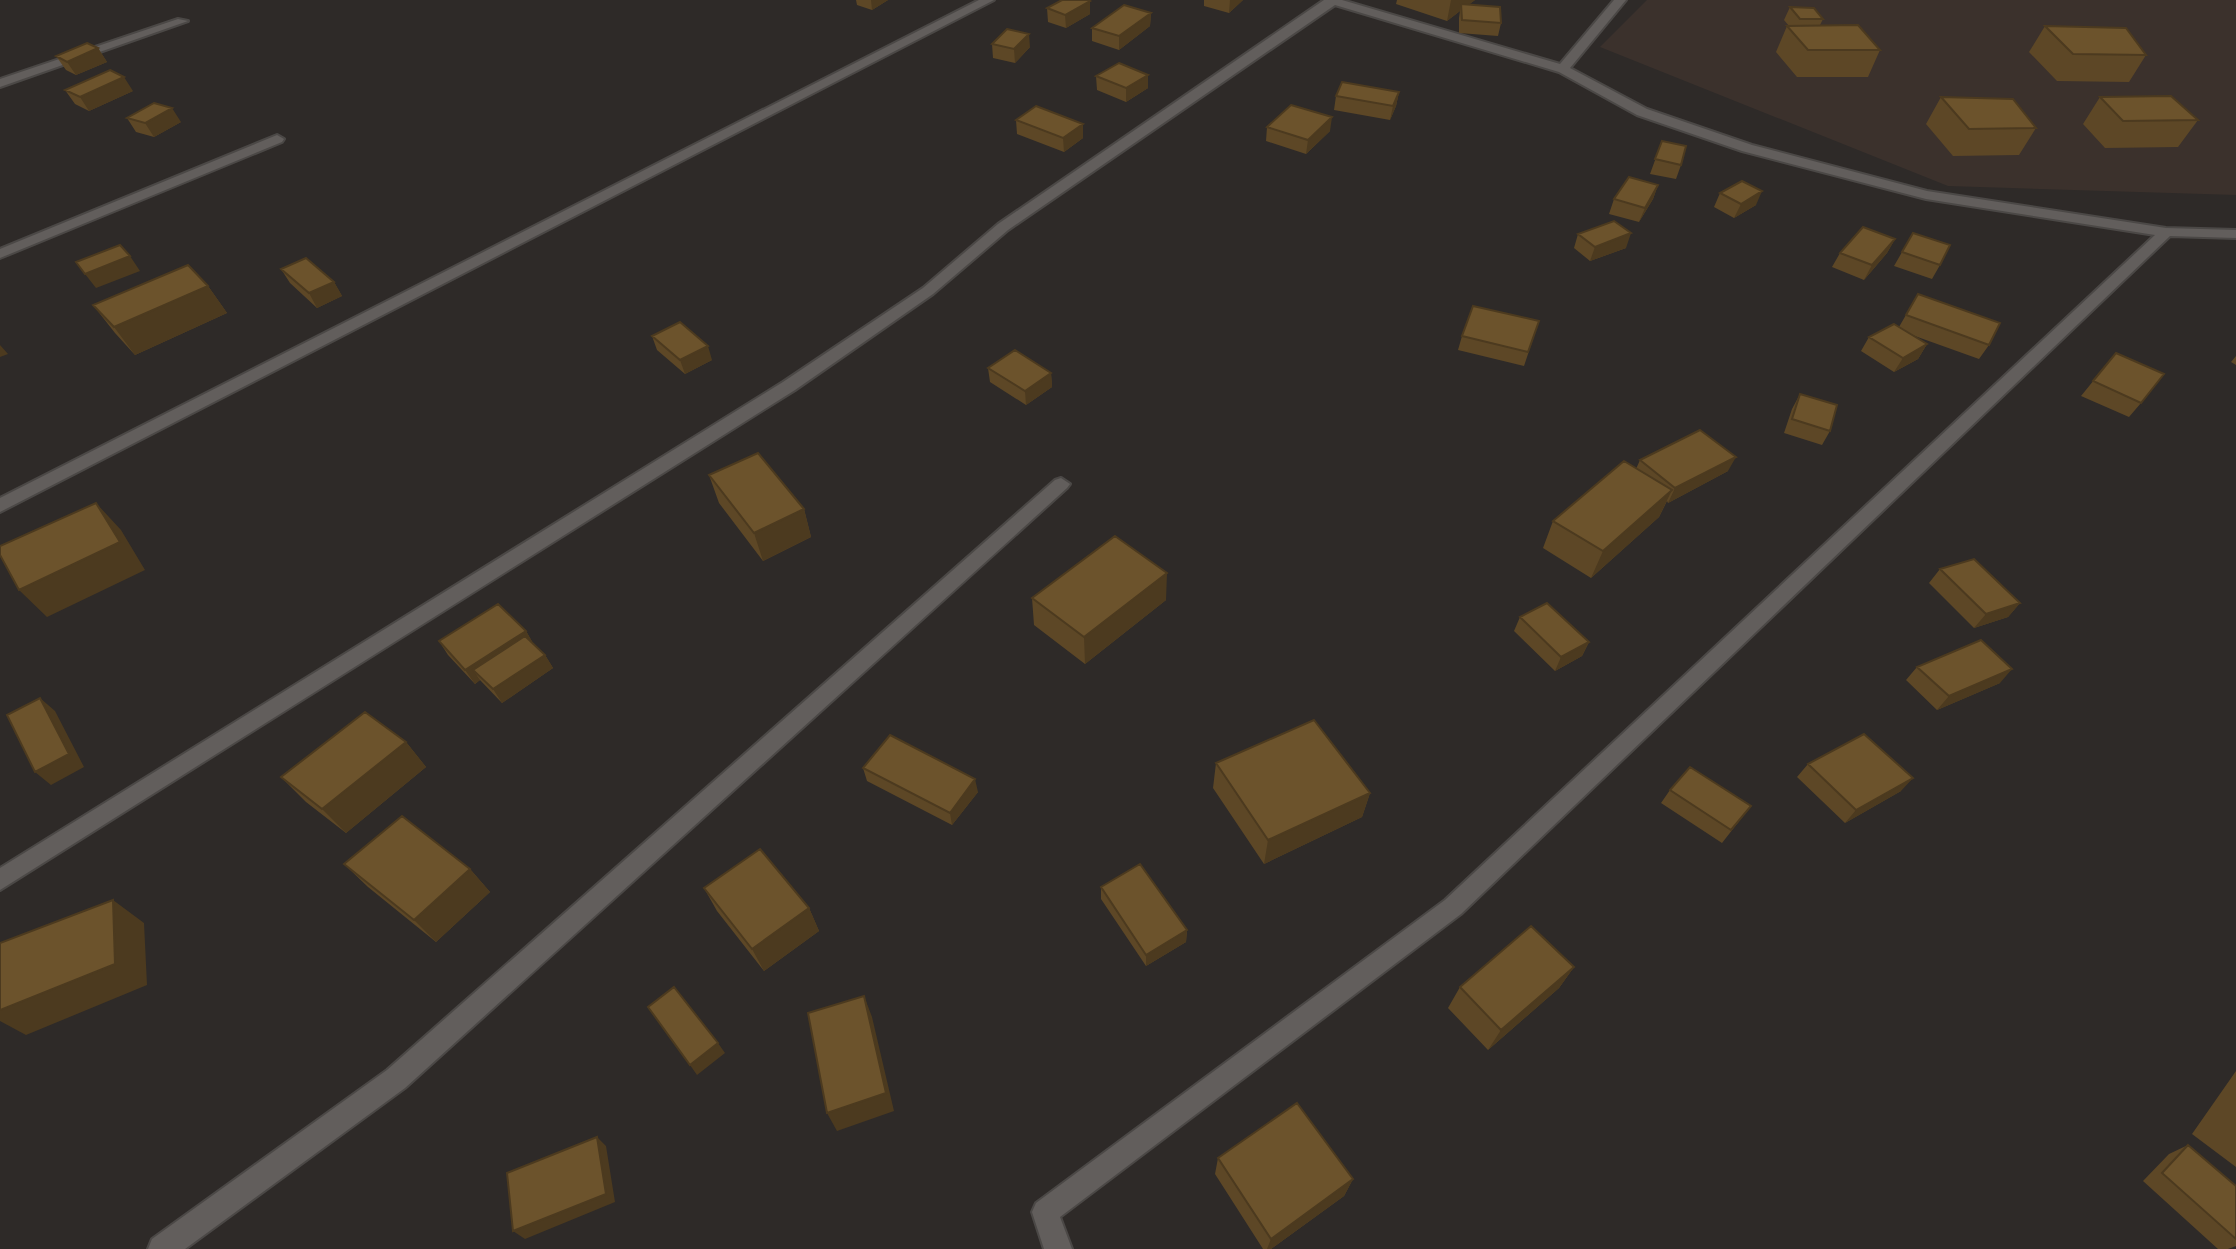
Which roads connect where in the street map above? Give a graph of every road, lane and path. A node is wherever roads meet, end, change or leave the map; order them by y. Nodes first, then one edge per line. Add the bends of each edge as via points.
1 (988, 0) edge
2 (1620, 0) edge
3 (1332, 1) edge
4 (182, 21) dead end
5 (1563, 69) junction
6 (0, 83) edge
7 (276, 139) dead end
8 (2166, 232) junction
9 (2236, 234) edge
10 (0, 254) edge
11 (1061, 484) dead end
12 (0, 506) edge
13 (0, 880) edge
14 (162, 1249) edge
15 (1058, 1249) edge

1 - 12 street
2 - 5 street
3 - 5 street
3 - 13 street via 1003,228 928,291 789,386
4 - 6 street
5 - 8 street via 1642,112 1747,148 1926,195
7 - 10 street
8 - 9 street
8 - 15 street via 1452,906 1045,1212
11 - 14 street via 397,1079

